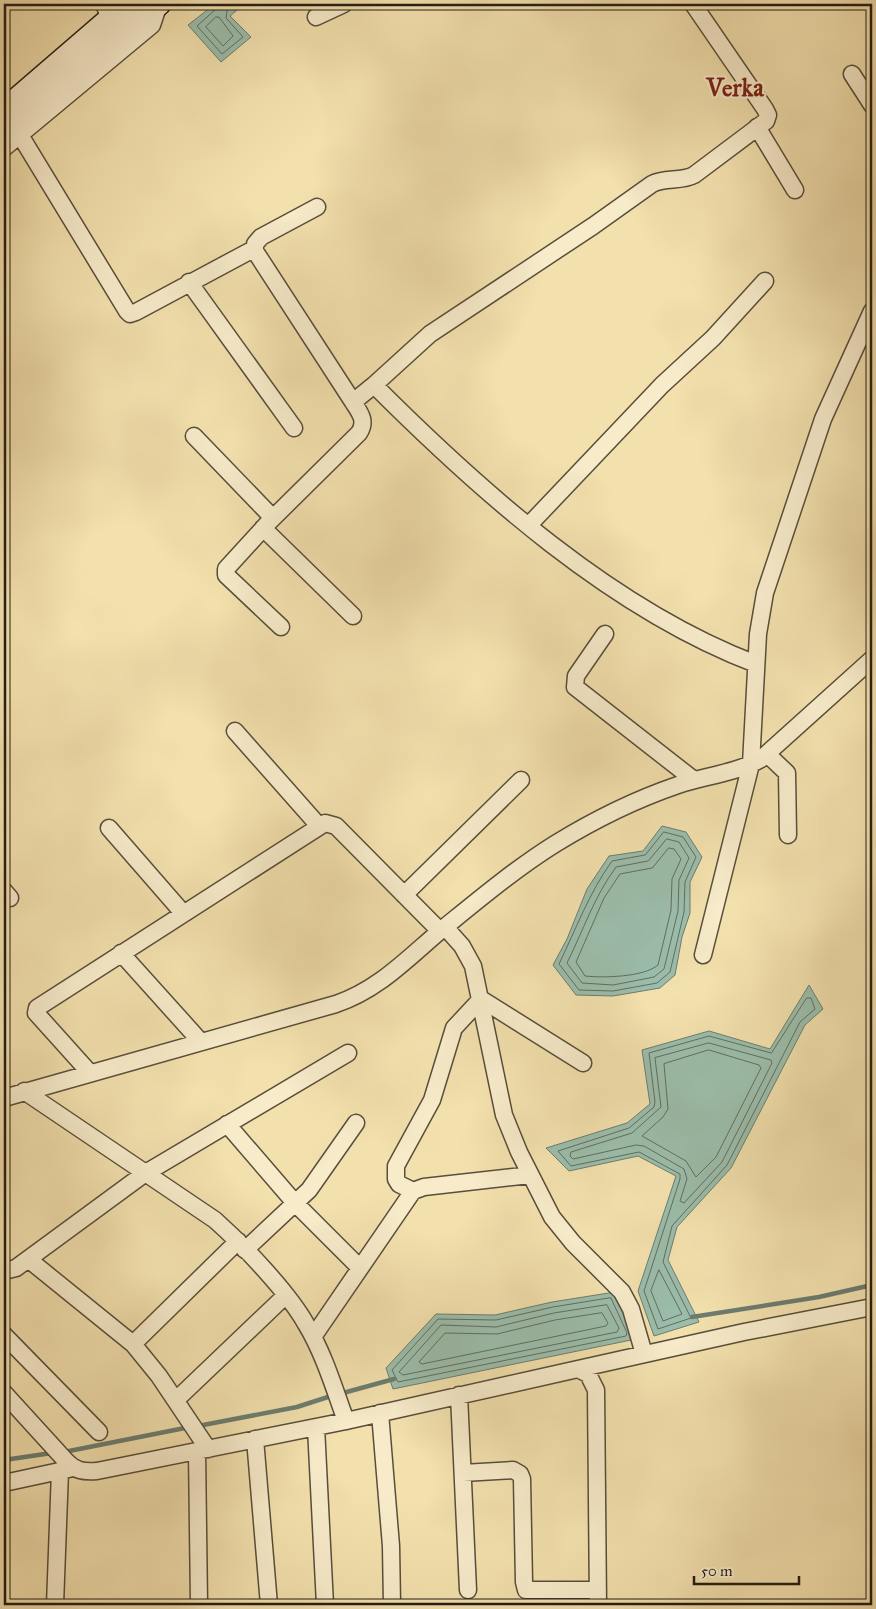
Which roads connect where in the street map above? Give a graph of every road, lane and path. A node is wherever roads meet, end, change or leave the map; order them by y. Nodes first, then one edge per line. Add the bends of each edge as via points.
1 (127, 4) edge
2 (159, 4) edge
3 (344, 4) edge
4 (693, 4) edge
5 (107, 11) edge
6 (316, 17) dead end
7 (60, 74) junction
8 (852, 74) dead end
9 (872, 105) edge
10 (4, 110) edge
11 (757, 127) junction
12 (12, 134) edge
13 (4, 148) edge
14 (795, 190) dead end
15 (317, 207) dead end
16 (255, 251) junction
17 (765, 281) dead end
18 (189, 282) junction
19 (872, 311) edge
20 (374, 385) junction
21 (353, 402) junction
22 (294, 428) dead end
23 (194, 436) dead end
24 (268, 523) junction
25 (530, 525) junction
26 (353, 616) dead end
27 (281, 627) dead end
28 (605, 634) dead end
29 (872, 659) edge
30 (756, 664) junction
31 (235, 731) dead end
32 (767, 754) junction
33 (751, 764) junction
34 (521, 780) dead end
35 (694, 780) junction
36 (319, 826) junction
37 (109, 828) dead end
38 (788, 835) dead end
39 (404, 895) junction
40 (183, 913) junction
41 (443, 929) junction
42 (121, 953) junction
43 (703, 955) dead end
44 (481, 998) junction
45 (201, 1042) junction
46 (348, 1053) dead end
47 (583, 1063) dead end
48 (90, 1073) junction
49 (24, 1091) junction
50 (4, 1098) edge
51 (356, 1123) dead end
52 (227, 1124) junction
53 (144, 1174) junction
54 (530, 1175) junction
55 (413, 1192) junction
56 (295, 1203) junction
57 (242, 1246) junction
58 (28, 1258) junction
59 (360, 1268) junction
60 (4, 1271) edge
61 (285, 1296) junction
62 (872, 1307) edge
63 (4, 1334) edge
64 (313, 1337) junction
65 (133, 1344) junction
66 (644, 1354) junction
67 (578, 1369) junction
68 (4, 1393) edge
69 (459, 1395) junction
70 (176, 1400) junction
71 (380, 1413) junction
72 (346, 1421) junction
73 (316, 1427) junction
74 (99, 1432) dead end
75 (255, 1439) junction
76 (202, 1450) junction
77 (67, 1470) junction
78 (463, 1473) junction
79 (4, 1483) edge
80 (468, 1590) dead end
81 (598, 1598) edge
82 (55, 1605) edge
83 (199, 1605) edge
84 (270, 1605) edge
85 (325, 1605) edge
86 (392, 1605) edge

1 - 5 main road
2 - 7 main road
2 - 12 street via 152,26
3 - 6 street
4 - 11 street via 765,108 766,121
5 - 7 main road
7 - 10 main road
7 - 12 main road
8 - 9 street
11 - 14 street
11 - 20 street via 688,178 652,184 430,334
12 - 13 street
12 - 18 street via 126,312 136,312
15 - 16 street via 261,237 255,244
16 - 18 street
16 - 21 street
17 - 25 street
18 - 22 street
19 - 30 street via 823,419 785,529 765,593
20 - 21 street
20 - 25 street via 454,462
21 - 24 street via 363,419 359,433
23 - 24 street
24 - 26 street
24 - 27 street via 226,569 226,575
25 - 30 street via 615,589 689,634
28 - 35 street via 576,676 574,687
29 - 32 street
30 - 33 street
31 - 36 street
32 - 33 street
32 - 38 street via 787,773
33 - 35 street
33 - 43 street
34 - 39 street
35 - 41 street via 632,803 570,836 524,866
36 - 39 street via 325,823 336,826
36 - 40 street
37 - 40 street
39 - 41 street
40 - 42 street
41 - 44 street via 468,956
41 - 45 street via 378,984 352,999
42 - 45 street
42 - 48 street via 37,1008 36,1013
44 - 47 street
44 - 54 street via 504,1115
44 - 55 street via 454,1028 432,1100 396,1166 399,1184
45 - 48 street
46 - 52 street
48 - 49 street
49 - 50 street
49 - 53 street
51 - 56 street via 317,1180
52 - 53 street
52 - 56 street
53 - 57 street via 215,1220
53 - 58 street
54 - 55 street via 424,1187
54 - 66 street via 552,1217 622,1292 631,1309
55 - 59 street
56 - 57 street
56 - 59 street
57 - 61 street
57 - 65 street
58 - 60 street via 12,1270
58 - 65 street
59 - 64 street
61 - 64 street
61 - 70 street
62 - 66 street
63 - 74 street
64 - 72 street
65 - 70 street
66 - 67 street
67 - 69 street
67 - 81 street via 588,1374 596,1390
68 - 77 street
69 - 71 street
69 - 78 street
70 - 76 street
71 - 72 street
71 - 86 street via 391,1546
72 - 73 street
73 - 75 street
73 - 85 street
75 - 76 street
75 - 84 street
76 - 77 street via 97,1471
76 - 83 street
77 - 79 street
77 - 82 street
78 - 80 street
78 - 81 street via 513,1470 520,1474 526,1590

